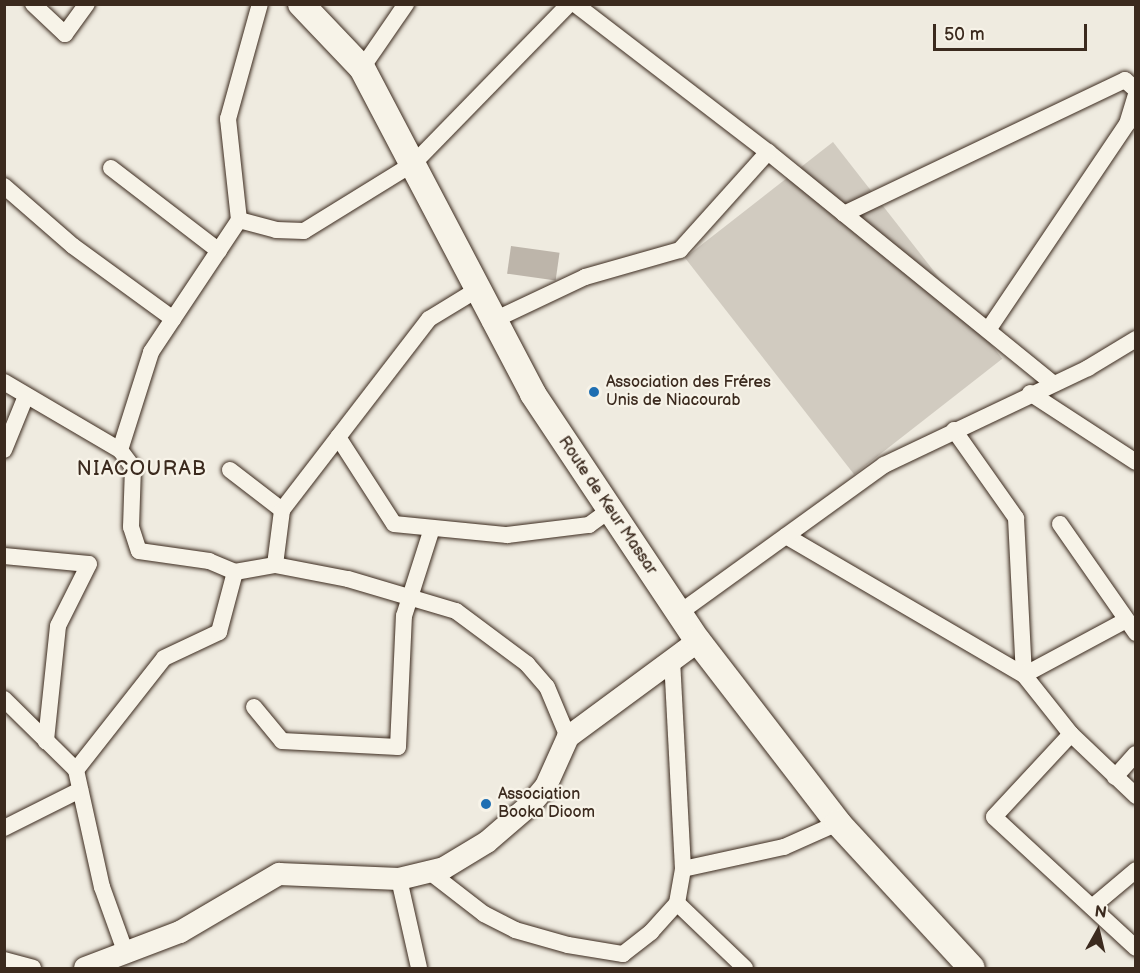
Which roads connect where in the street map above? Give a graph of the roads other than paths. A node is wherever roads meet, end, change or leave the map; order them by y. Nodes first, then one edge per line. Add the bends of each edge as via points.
1 (33, 4) edge
2 (87, 4) edge
3 (260, 4) edge
4 (301, 4) edge
5 (406, 4) edge
6 (569, 4) edge
7 (575, 4) edge
8 (397, 12) edge
9 (362, 68) junction
10 (1135, 88) edge
11 (768, 152) junction
12 (414, 163) junction
13 (111, 168) dead end
14 (4, 186) edge
15 (844, 214) junction
16 (239, 220) junction
17 (219, 251) junction
18 (475, 291) junction
19 (173, 320) junction
20 (490, 322) junction
21 (988, 330) junction
22 (1136, 339) edge
23 (4, 382) edge
24 (1052, 383) junction
25 (1030, 393) junction
26 (26, 396) junction
27 (954, 430) junction
28 (338, 437) junction
29 (4, 450) edge
30 (120, 450) junction
31 (1136, 462) edge
32 (230, 470) dead end
33 (282, 510) junction
34 (610, 510) junction
35 (1060, 524) dead end
36 (432, 528) junction
37 (786, 536) junction
38 (4, 556) edge
39 (275, 565) junction
40 (235, 572) junction
41 (410, 596) junction
42 (679, 613) junction
43 (1132, 627) edge
44 (698, 641) junction
45 (672, 662) junction
46 (1024, 675) junction
47 (4, 699) edge
48 (254, 707) dead end
49 (1071, 734) junction
50 (568, 737) junction
51 (46, 741) junction
52 (1136, 754) edge
53 (76, 770) junction
54 (1116, 777) junction
55 (80, 790) junction
56 (1136, 796) edge
57 (838, 823) junction
58 (4, 828) edge
59 (683, 869) junction
60 (1136, 870) edge
61 (431, 873) junction
62 (399, 879) junction
63 (677, 903) junction
64 (1092, 907) junction
65 (1136, 948) edge
66 (4, 960) edge
67 (625, 961) edge
68 (106, 962) edge
69 (33, 969) edge
70 (418, 969) edge
71 (745, 969) edge
72 (972, 969) edge

1 - 2 street via 65,34
3 - 16 street via 228,119
4 - 9 main road, Route de Keur Massar
5 - 8 street
6 - 12 street
7 - 11 street
8 - 9 street
9 - 12 main road, Route de Keur Massar
10 - 15 street via 1125,80
10 - 21 street via 1127,124
11 - 15 street
11 - 20 street via 680,250 585,277
12 - 16 street via 304,231 276,230
12 - 18 main road, Route de Keur Massar
13 - 17 street
14 - 19 street via 73,246
15 - 21 street
16 - 17 street
17 - 19 street
18 - 20 main road, Route de Keur Massar
18 - 28 street via 429,319
19 - 30 street via 151,352
20 - 34 main road, Route de Keur Massar
21 - 24 street
22 - 24 street
23 - 26 street
24 - 25 street
25 - 27 street
25 - 31 street
26 - 29 street
26 - 30 street
27 - 37 street via 884,465
27 - 46 street via 1016,518
28 - 33 street
28 - 36 street via 394,524
30 - 40 street via 134,467 131,527 139,551 208,561
32 - 33 street
33 - 39 street
34 - 36 street via 589,525 507,535
34 - 42 main road, Route de Keur Massar
35 - 43 street
36 - 41 street
37 - 42 street
37 - 46 street
38 - 51 street via 89,564 58,626
39 - 40 street
39 - 41 street
40 - 53 street via 219,632 164,658
41 - 48 street via 401,642 398,747 282,741
41 - 50 street via 456,611 527,664 547,687
42 - 44 main road, Route de Keur Massar
43 - 46 street
44 - 45 street
44 - 57 main road, Route de Keur Massar
45 - 50 street
45 - 59 street
46 - 49 street
47 - 51 street
49 - 54 street
49 - 64 street via 994,817
50 - 61 street via 546,786 531,804 487,842
51 - 53 street
52 - 54 street
53 - 55 street
54 - 56 street
55 - 58 street
55 - 68 street via 102,886
57 - 59 street via 784,847
57 - 72 main road, Route de Keur Massar
59 - 63 street
60 - 64 street
61 - 62 street
61 - 67 street via 484,914 515,930
62 - 68 street via 279,874 229,908
62 - 70 street
63 - 67 street
63 - 71 street
64 - 65 street
66 - 69 street

